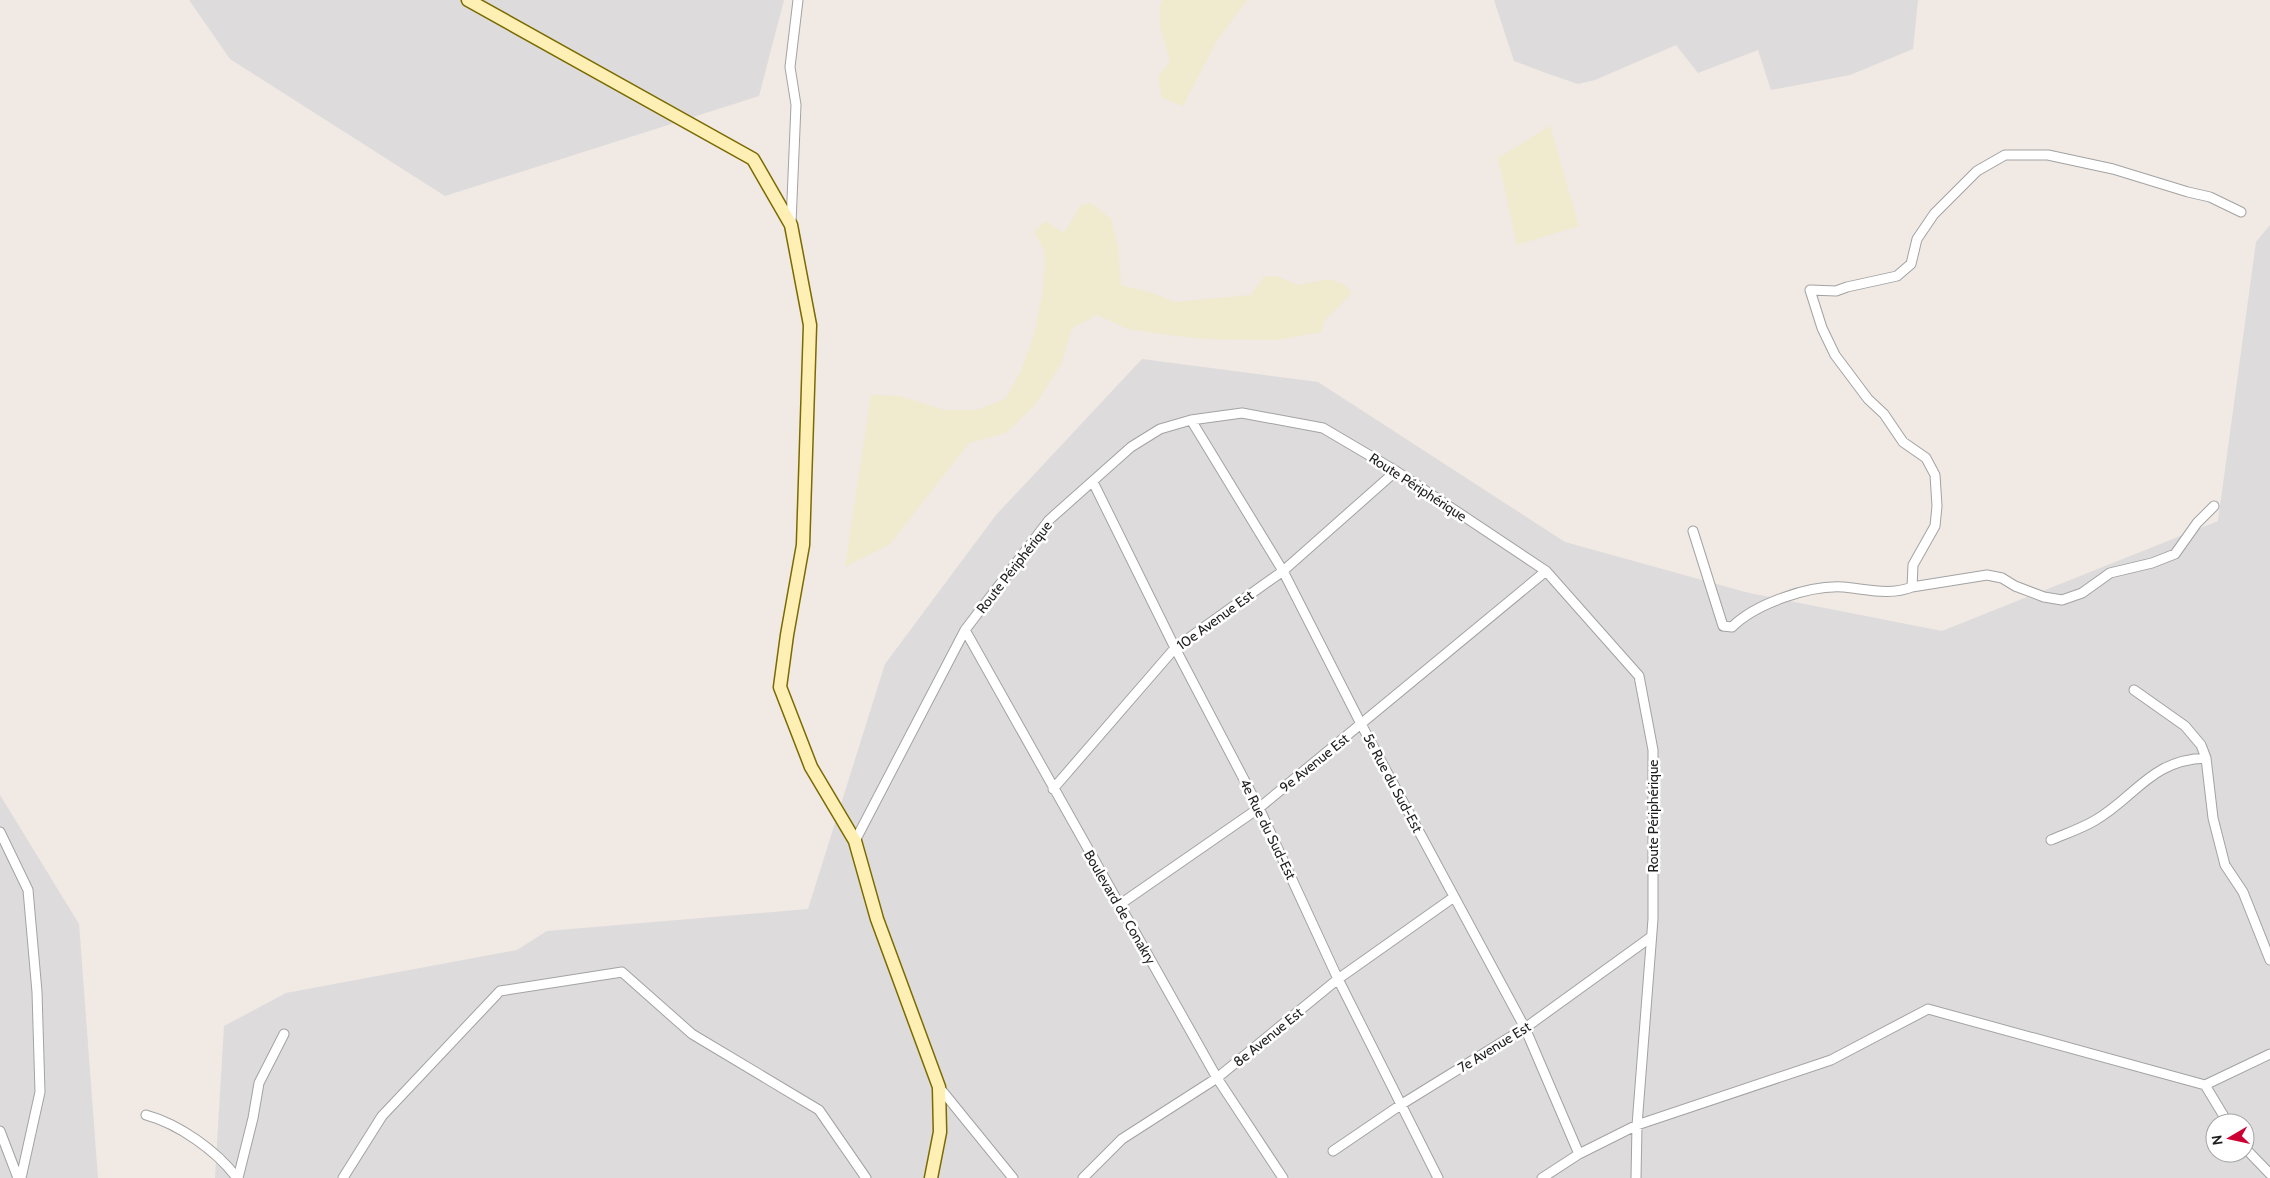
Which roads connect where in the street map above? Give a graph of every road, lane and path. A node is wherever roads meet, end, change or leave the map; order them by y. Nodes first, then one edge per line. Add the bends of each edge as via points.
1 (468, 0) edge
2 (798, 0) edge
3 (2241, 212) dead end
4 (791, 225) junction
5 (1191, 420) junction
6 (1396, 471) junction
7 (1092, 482) junction
8 (2214, 506) dead end
9 (1693, 532) dead end
10 (1283, 571) junction
11 (1546, 571) junction
12 (1912, 587) junction
13 (965, 630) junction
14 (1175, 648) junction
15 (2134, 690) dead end
16 (1361, 724) junction
17 (2206, 758) junction
18 (1053, 789) junction
19 (1259, 808) junction
20 (0, 832) edge
21 (2051, 840) dead end
22 (856, 841) junction
23 (1454, 897) junction
24 (1120, 905) junction
25 (1651, 938) junction
26 (2270, 960) edge
27 (1338, 979) junction
28 (1525, 1028) junction
29 (284, 1034) dead end
30 (2270, 1054) edge
31 (1217, 1078) junction
32 (2205, 1085) junction
33 (939, 1087) junction
34 (1402, 1104) junction
35 (2222, 1113) edge
36 (146, 1115) dead end
37 (1637, 1125) junction
38 (0, 1131) edge
39 (1333, 1151) dead end
40 (1579, 1154) junction
41 (2255, 1158) edge
42 (2270, 1174) edge
43 (19, 1178) edge
44 (237, 1178) edge
45 (343, 1178) edge
46 (866, 1178) edge
47 (931, 1178) edge
48 (1013, 1178) edge
49 (1083, 1178) edge
50 (1283, 1178) edge
51 (1438, 1178) edge
52 (1542, 1178) edge
53 (1636, 1178) edge

1 - 4 street via 753,159
2 - 4 street via 790,67 796,105
3 - 12 street via 2210,197 2113,169 2048,155 2005,155 1977,171 1934,214 1918,239 1911,264 1898,276 1836,291 1810,290 1835,355 1903,442 1926,458 1935,475 1935,526 1913,565
4 - 22 street via 810,325 803,546 780,688 811,767
5 - 6 street, Route Périphérique via 1242,413 1323,428
5 - 7 street, Route Périphérique via 1160,429 1131,448
5 - 10 street, 5e Rue du Sud-Est
6 - 10 street, 10e Avenue Est
6 - 11 street, Route Périphérique
7 - 13 street, Route Périphérique via 1050,520
7 - 14 street, 4e Rue du Sud-Est
8 - 12 street via 2175,554 2110,573 2082,593 2062,600 2044,597 2002,578 1987,575
9 - 12 street via 1723,626 1732,627 1769,604 1800,593 1841,587 1878,592
10 - 14 street, 10e Avenue Est
10 - 16 street, 5e Rue du Sud-Est
11 - 16 street, 9e Avenue Est
11 - 25 street, Route Périphérique via 1639,676 1653,750
13 - 18 street, Boulevard de Conakry
13 - 22 street, Route Périphérique
14 - 18 street, 10e Avenue Est
14 - 19 street, 4e Rue du Sud-Est
15 - 17 street via 2185,726
16 - 19 street, 9e Avenue Est
16 - 23 street, 5e Rue du Sud-Est
17 - 21 street via 2171,763 2094,821
17 - 26 street via 2213,818 2225,865 2243,892
18 - 24 street, Boulevard de Conakry
19 - 24 street, 9e Avenue Est
19 - 27 street, 4e Rue du Sud-Est
20 - 43 street via 28,890 37,992 40,1092
22 - 33 street via 877,919
23 - 27 street, 8e Avenue Est
23 - 28 street, 5e Rue du Sud-Est
24 - 31 street, Boulevard de Conakry
25 - 28 street, 7e Avenue Est
25 - 37 street, Route Périphérique
27 - 31 street, 8e Avenue Est
27 - 34 street, 4e Rue du Sud-Est
28 - 34 street, 7e Avenue Est
28 - 40 street, 5e Rue du Sud-Est
29 - 44 street via 259,1083
30 - 32 street
31 - 49 street, 8e Avenue Est via 1122,1139
31 - 50 street, Boulevard de Conakry
32 - 35 street
32 - 37 street via 1928,1009 1831,1060
33 - 47 street via 940,1132
33 - 48 street
34 - 39 street, 7e Avenue Est
34 - 51 street, 4e Rue du Sud-Est
36 - 44 street via 210,1148
37 - 40 street
37 - 53 street, Route Périphérique
38 - 43 street
40 - 52 street
41 - 42 street
45 - 46 street via 382,1116 500,991 622,972 692,1034 819,1110

